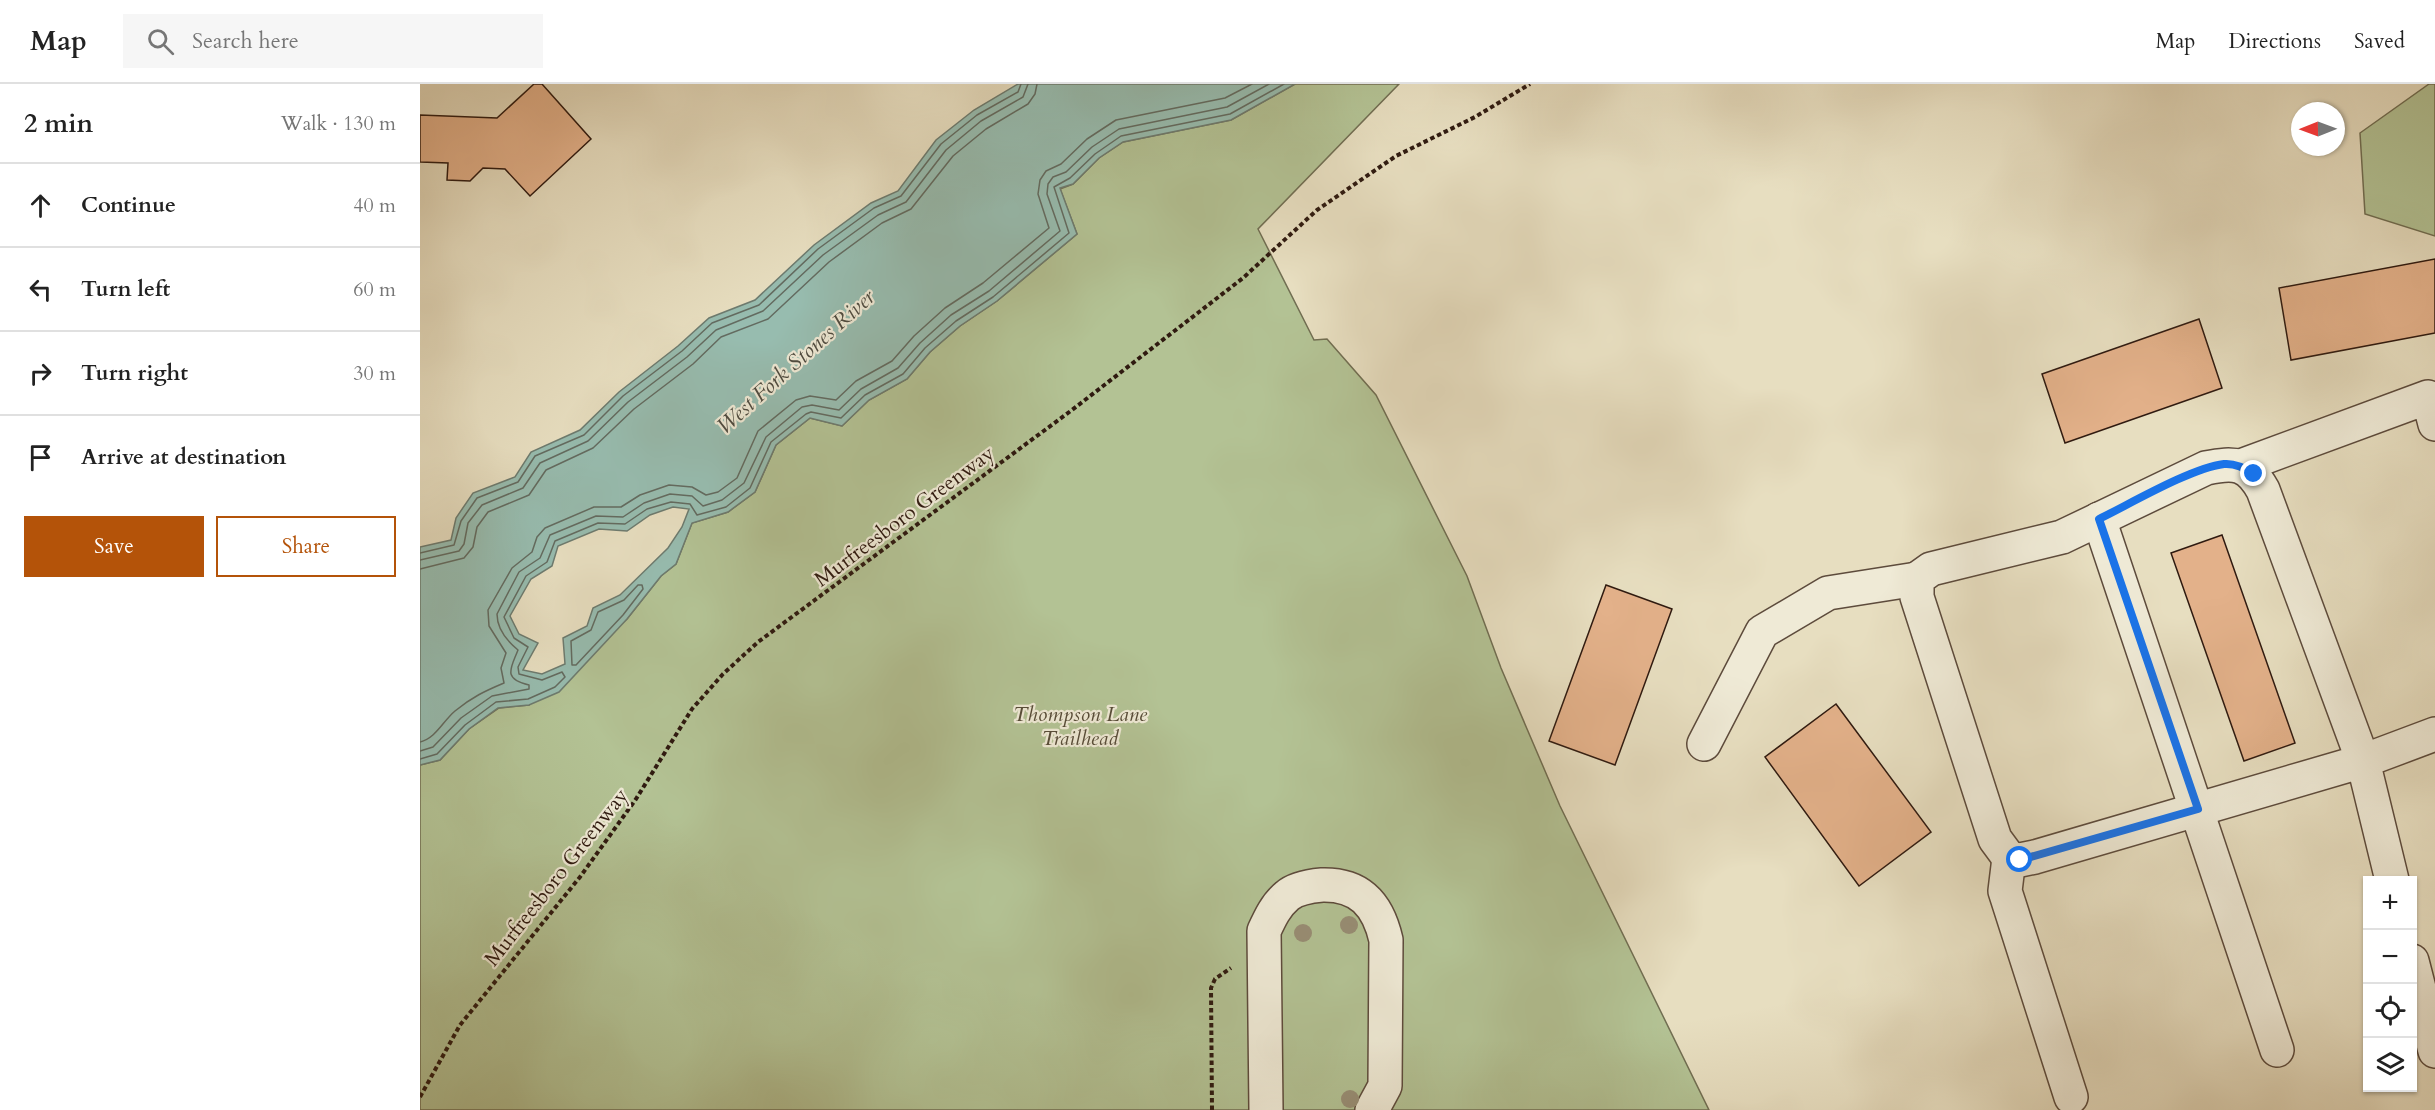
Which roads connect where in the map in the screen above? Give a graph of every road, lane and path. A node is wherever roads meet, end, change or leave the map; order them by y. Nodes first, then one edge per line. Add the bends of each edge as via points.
1 (1530, 84) edge
2 (2435, 424) edge
3 (2241, 466) junction
4 (2099, 519) junction
5 (1917, 579) junction
6 (2435, 734) edge
7 (1704, 744) dead end
8 (2363, 761) junction
9 (2198, 809) junction
10 (2009, 858) junction
11 (2391, 876) edge
12 (2417, 981) edge
13 (2277, 1050) dead end
14 (2435, 1051) edge
15 (420, 1097) edge
16 (2071, 1097) dead end
17 (1266, 1110) edge
18 (1372, 1110) edge

1 - 15 path, Murfreesboro Greenway via 1475,117 1396,156 1317,210 1234,285 758,642 692,710 636,799 580,877 460,1024
2 - 3 lane via 2428,397
3 - 4 lane via 2206,468
3 - 8 lane via 2254,474 2263,490
4 - 5 lane via 2062,537 1931,569
4 - 9 lane
5 - 7 lane via 1828,593 1762,632
5 - 10 lane via 1917,597 1995,839
6 - 8 lane
8 - 9 lane
8 - 11 lane
9 - 10 lane via 2035,857
9 - 13 lane
10 - 16 lane via 2005,891
12 - 14 lane
17 - 18 lane via 1264,930 1273,911 1288,895 1310,886 1332,885 1355,890 1371,904 1382,920 1386,940 1385,1086

